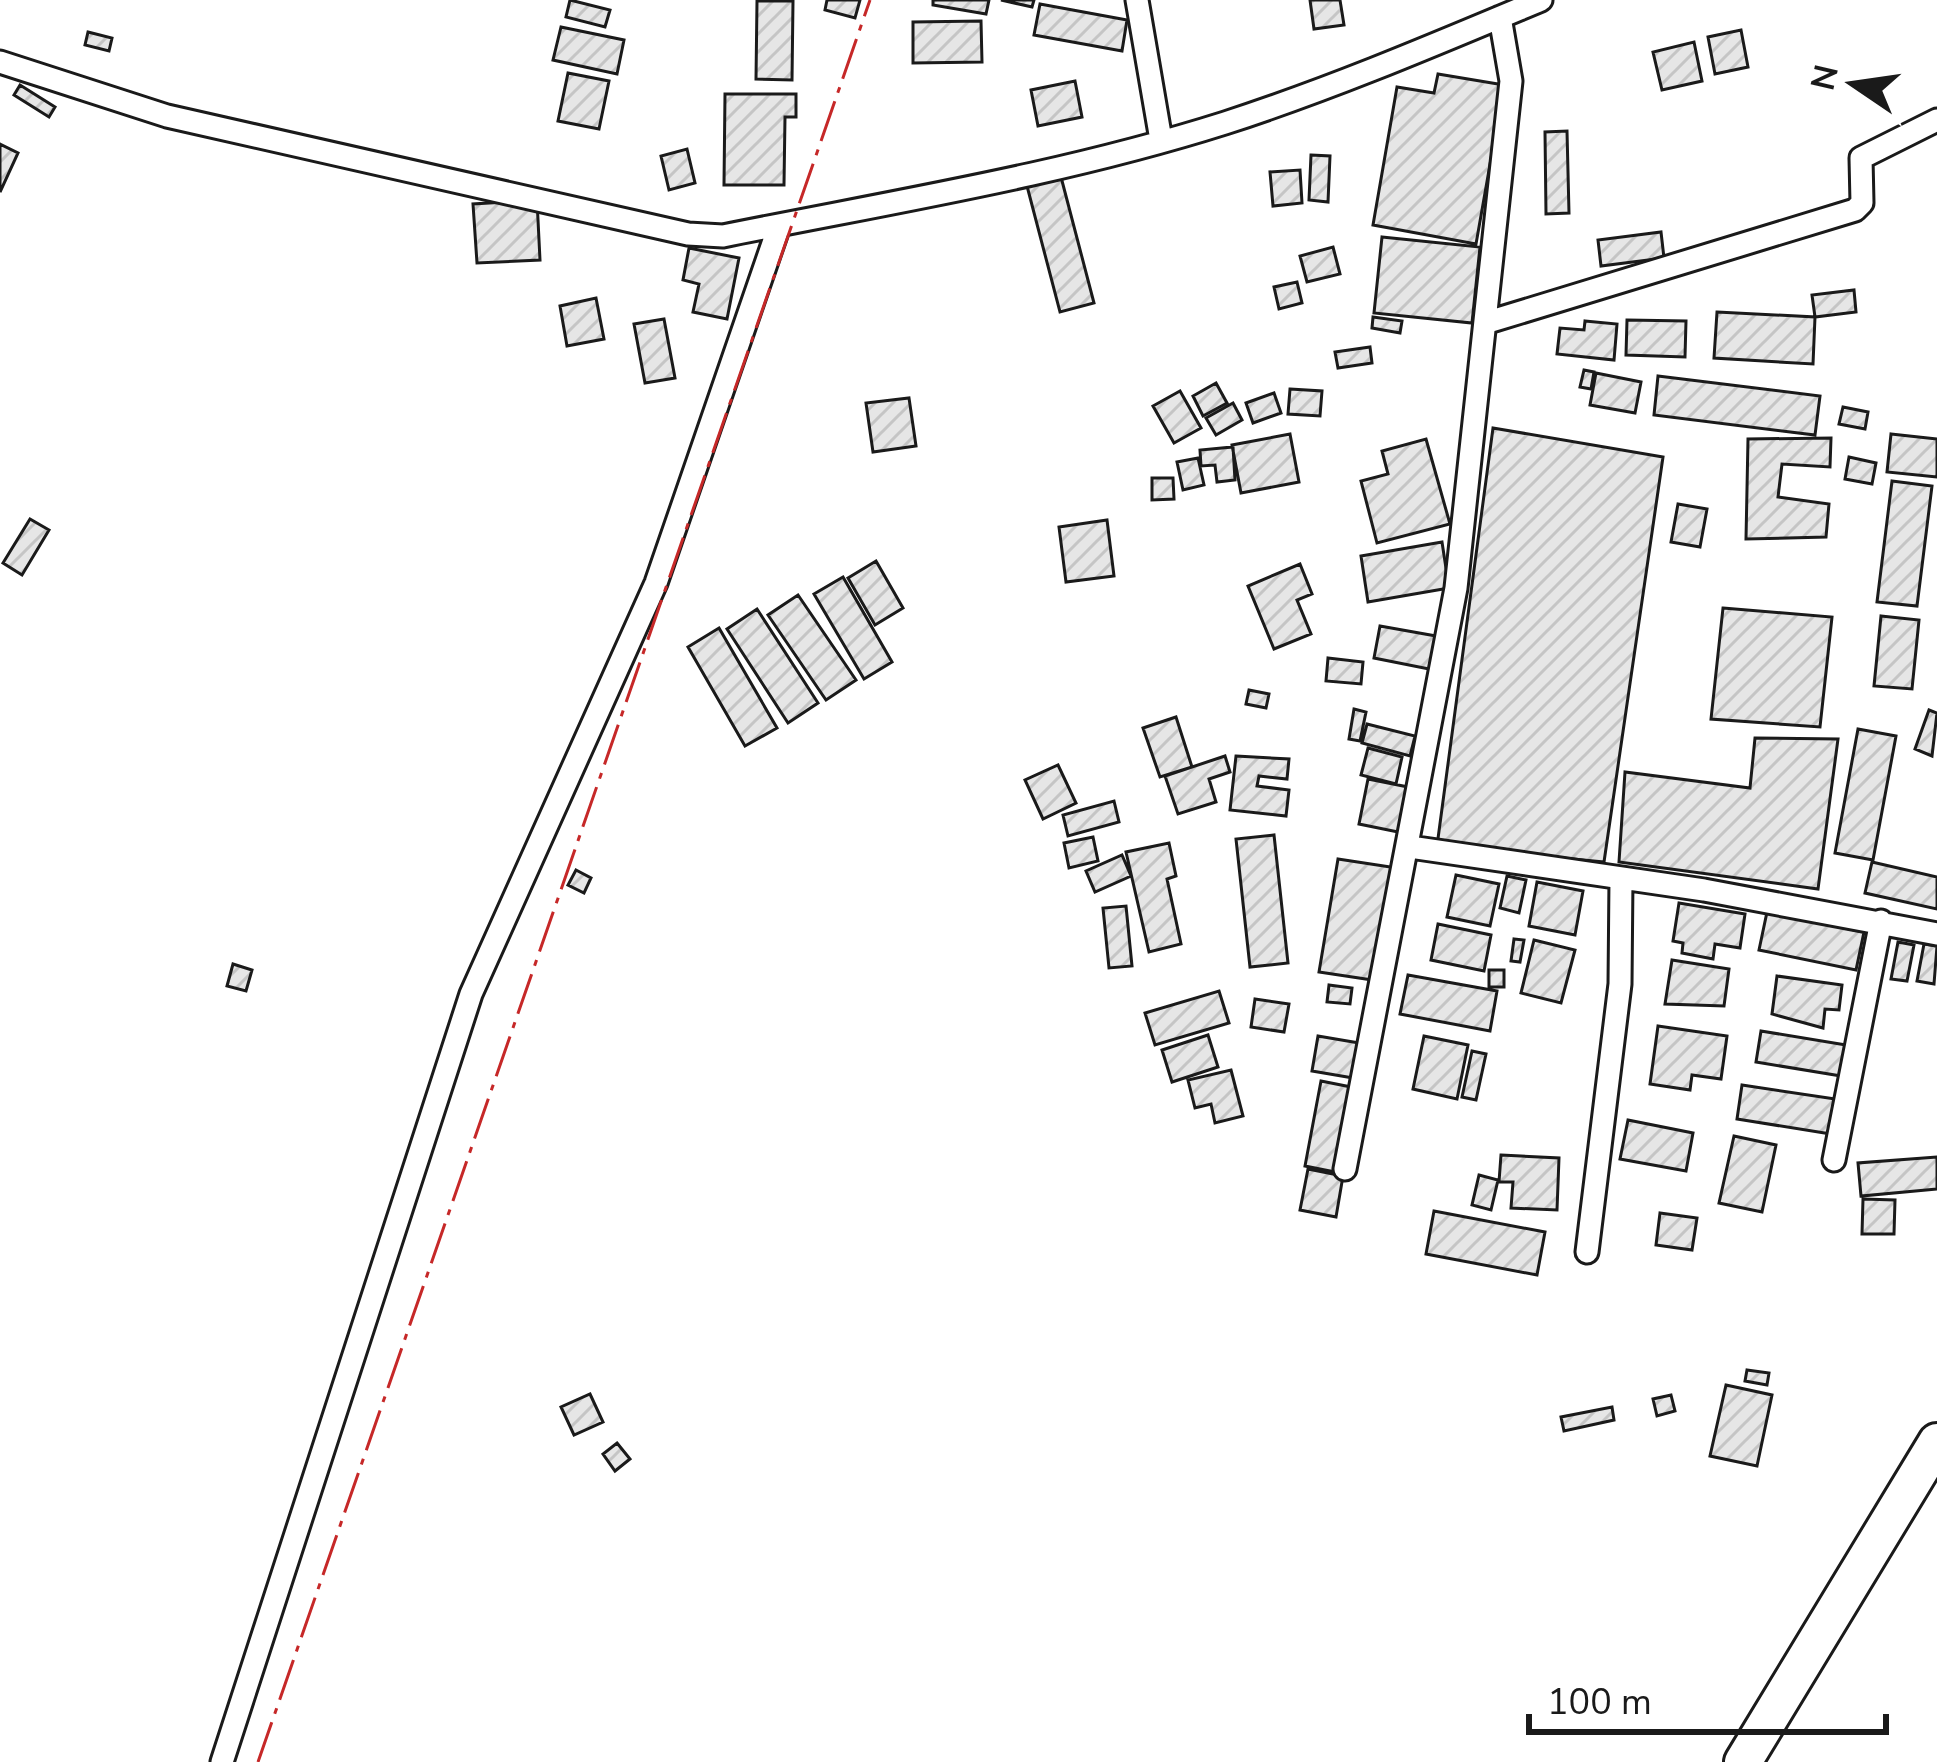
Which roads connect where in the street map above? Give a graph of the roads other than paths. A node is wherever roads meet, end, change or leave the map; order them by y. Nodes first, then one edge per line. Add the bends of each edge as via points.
1 (1137, 0) edge
2 (1541, 0) edge
3 (1500, 17) junction
4 (0, 62) edge
5 (1937, 120) edge
6 (1161, 140) junction
7 (779, 226) junction
8 (1488, 322) junction
9 (1410, 847) junction
10 (1622, 879) junction
11 (1881, 921) junction
12 (1937, 934) edge
13 (1834, 1160) dead end
14 (1346, 1169) dead end
15 (1587, 1252) dead end
16 (1937, 1442) edge
17 (223, 1762) edge
18 (1743, 1762) edge

1 - 6 street
2 - 3 street
3 - 6 street via 1423,53
3 - 8 street via 1511,81
4 - 7 street via 166,116 688,234
5 - 8 street via 1861,158 1862,203 1855,210
6 - 7 street via 996,184
7 - 17 street via 656,583 471,994
8 - 9 street via 1456,588
9 - 10 street
9 - 14 street
10 - 11 street
10 - 15 street via 1620,984
11 - 12 street
11 - 13 street
16 - 18 highway

